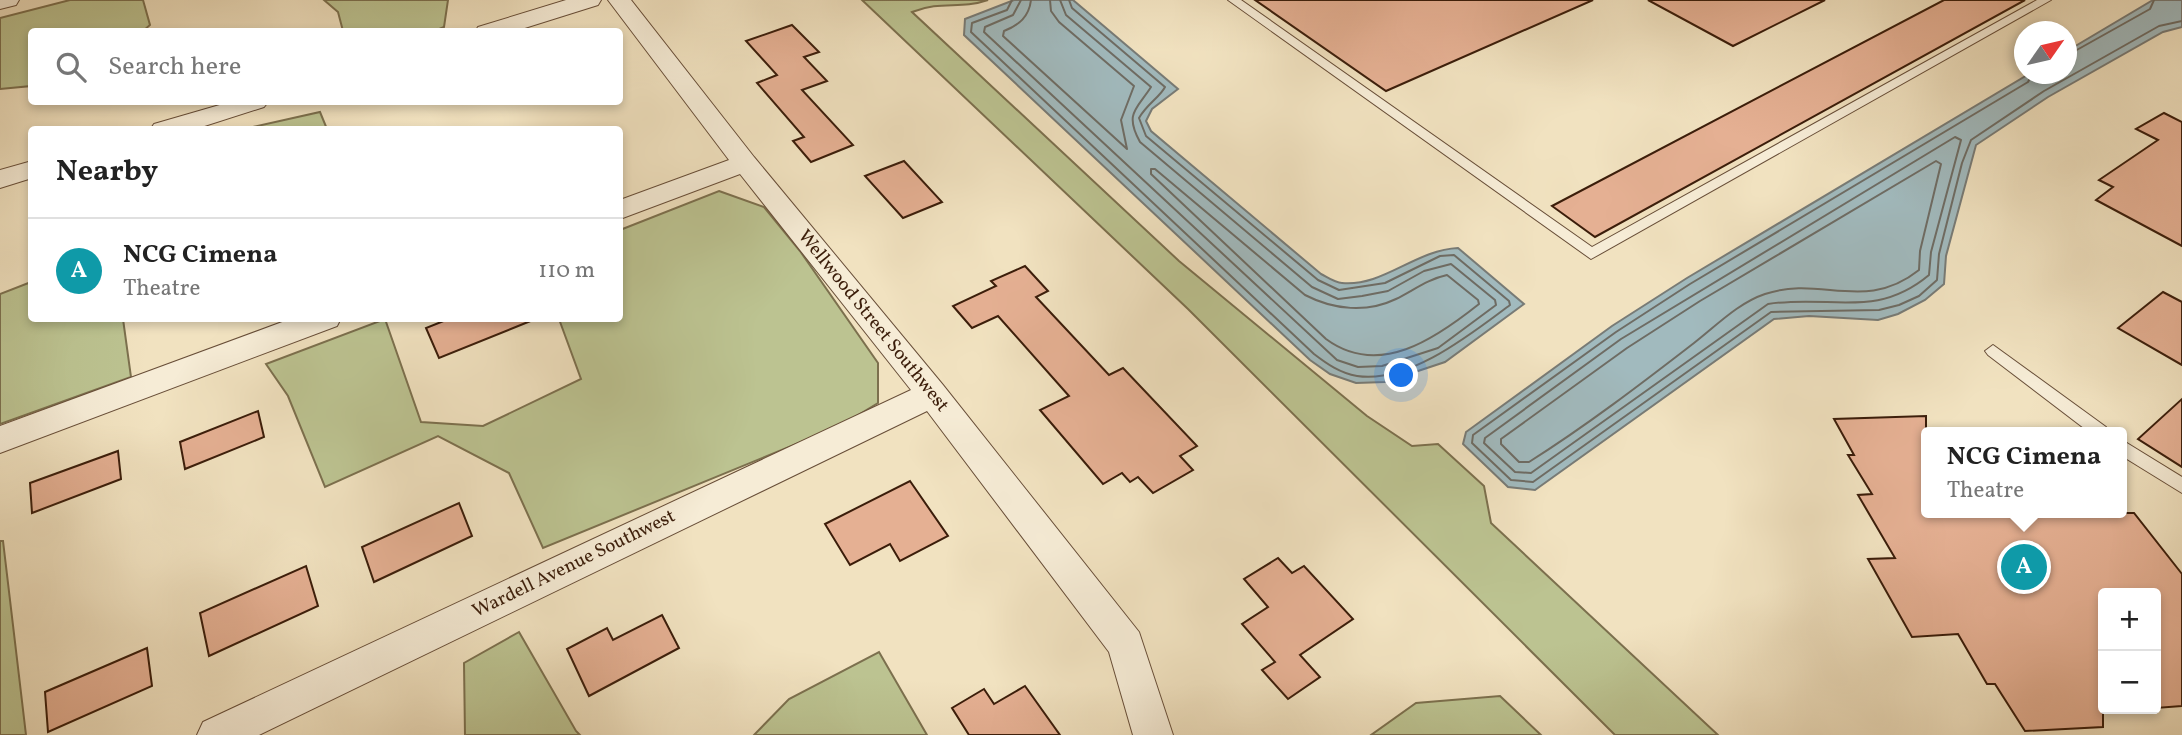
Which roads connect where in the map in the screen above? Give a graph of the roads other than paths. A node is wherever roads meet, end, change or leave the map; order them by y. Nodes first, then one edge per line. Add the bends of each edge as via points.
1 (8, 0) edge
2 (590, 0) edge
3 (619, 0) edge
4 (1234, 0) edge
5 (2045, 0) edge
6 (0, 2) edge
7 (499, 28) edge
8 (245, 105) edge
9 (176, 126) edge
10 (746, 163) junction
11 (28, 170) edge
12 (0, 179) edge
13 (623, 209) edge
14 (315, 322) edge
15 (1993, 351) dead end
16 (932, 394) junction
17 (2093, 427) edge
18 (0, 440) edge
19 (2127, 450) edge
20 (2182, 486) edge
21 (217, 735) edge
22 (1153, 735) edge

1 - 6 street
2 - 7 street
3 - 10 street, Wellwood Street Southwest
4 - 5 lane via 1591,254
8 - 9 street
10 - 13 street
10 - 16 street, Wellwood Street Southwest
11 - 12 street
14 - 18 street
15 - 17 lane
16 - 21 street, Wardell Avenue Southwest
16 - 22 street, Wellwood Street Southwest via 1126,644
19 - 20 lane

